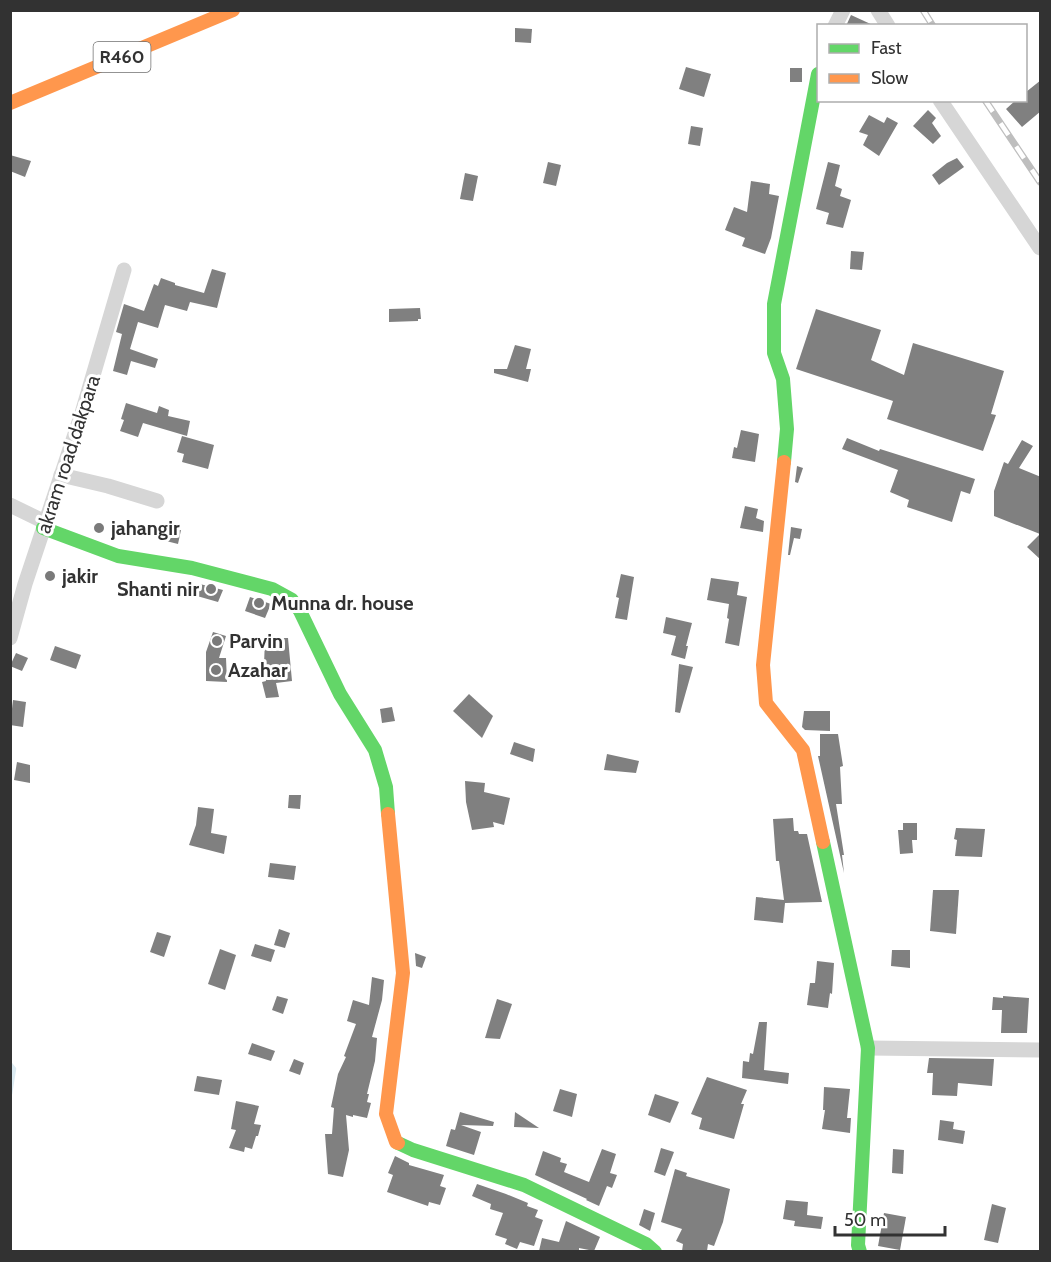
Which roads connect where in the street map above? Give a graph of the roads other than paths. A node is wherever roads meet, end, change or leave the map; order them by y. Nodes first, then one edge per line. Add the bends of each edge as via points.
1 (233, 10) edge
2 (843, 10) edge
3 (878, 10) edge
4 (836, 24) edge
5 (887, 24) edge
6 (817, 84) edge
7 (941, 102) edge
8 (10, 103) edge
9 (1041, 248) edge
10 (124, 270) dead end
11 (61, 476) junction
12 (157, 501) dead end
13 (10, 505) edge
14 (44, 525) junction
15 (10, 638) edge
16 (868, 1048) junction
17 (1041, 1050) edge
18 (655, 1251) edge
19 (860, 1251) edge

1 - 8 street, R460
2 - 4 street
3 - 5 street
6 - 16 street via 774,304 774,353 783,379 787,429 763,665 766,703 803,750
7 - 9 street
10 - 11 street, akram road,dakpara
11 - 12 street
11 - 14 street, akram road,dakpara
13 - 14 street
14 - 15 street, akram road,dakpara
14 - 18 street via 118,556 192,568 272,589 292,600 340,694 375,750 386,787 403,973 386,1114 396,1142 524,1185
16 - 17 street
16 - 19 street

